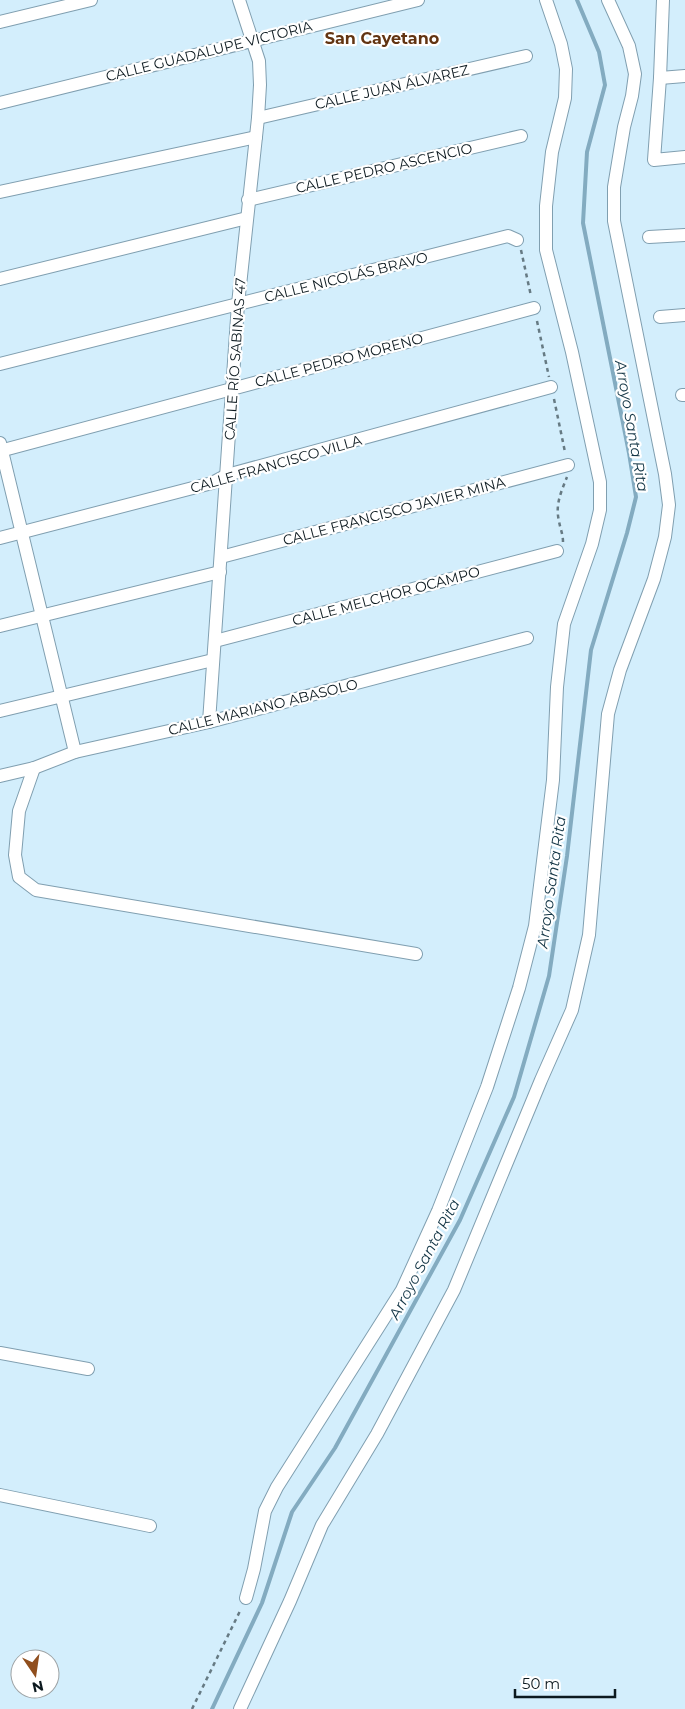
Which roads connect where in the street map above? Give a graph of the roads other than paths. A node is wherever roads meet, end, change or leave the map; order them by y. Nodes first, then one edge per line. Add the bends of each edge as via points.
1 (91, 0) edge
2 (239, 0) edge
3 (418, 0) edge
4 (546, 0) edge
5 (608, 0) edge
6 (663, 0) edge
7 (0, 22) edge
8 (253, 40) junction
9 (526, 56) dead end
10 (685, 76) edge
11 (660, 78) junction
12 (0, 103) edge
13 (258, 118) junction
14 (521, 136) dead end
15 (256, 137) junction
16 (685, 157) edge
17 (0, 192) edge
18 (248, 200) junction
19 (246, 218) junction
20 (685, 235) edge
21 (649, 237) dead end
22 (517, 240) dead end
23 (0, 279) edge
24 (238, 304) junction
25 (534, 308) dead end
26 (685, 315) edge
27 (660, 317) dead end
28 (0, 364) edge
29 (551, 387) dead end
30 (232, 388) junction
31 (1, 448) edge
32 (568, 465) dead end
33 (227, 475) junction
34 (22, 533) junction
35 (0, 538) edge
36 (557, 551) dead end
37 (221, 557) junction
38 (220, 572) junction
39 (42, 617) junction
40 (0, 626) edge
41 (527, 638) dead end
42 (215, 641) junction
43 (213, 660) junction
44 (62, 697) junction
45 (0, 711) edge
46 (209, 722) junction
47 (75, 752) junction
48 (34, 768) junction
49 (0, 776) edge
50 (416, 954) dead end
51 (0, 1353) edge
52 (88, 1369) dead end
53 (0, 1495) edge
54 (150, 1526) dead end
55 (246, 1598) road end
56 (240, 1709) edge

1 - 7 street
2 - 8 street, CALLE RÍO SABINAS 47
3 - 8 street, CALLE GUADALUPE VICTORIA
4 - 55 street via 566,69 565,98 552,152 546,206 546,250 600,482 600,510 592,544 564,624 557,687 553,780 534,926 519,988 487,1087 438,1211 402,1290 265,1511
5 - 56 street via 629,46 636,74 614,187 614,221 665,474 668,505 665,537 654,579 620,670 608,714 589,935 572,1010 454,1290 376,1434 322,1525
6 - 11 street
8 - 12 street, CALLE GUADALUPE VICTORIA
8 - 13 street, CALLE RÍO SABINAS 47 via 259,61
9 - 13 street, CALLE JUAN ÁLVAREZ
10 - 11 street
11 - 16 street via 654,160
13 - 15 street, CALLE RÍO SABINAS 47
14 - 18 street, CALLE PEDRO ASCENCIO
15 - 17 street
15 - 18 street, CALLE RÍO SABINAS 47
18 - 19 street, CALLE RÍO SABINAS 47
19 - 23 street
19 - 24 street, CALLE RÍO SABINAS 47
20 - 21 street
22 - 24 street, CALLE NICOLÁS BRAVO via 508,236
24 - 28 street, CALLE NICOLÁS BRAVO
24 - 30 street, CALLE RÍO SABINAS 47
25 - 30 street, CALLE PEDRO MORENO
26 - 27 street
29 - 33 street, CALLE FRANCISCO VILLA
30 - 31 street, CALLE PEDRO MORENO
30 - 33 street, CALLE RÍO SABINAS 47
31 - 34 street
32 - 37 street, CALLE FRANCISCO JAVIER MINA
33 - 34 street, CALLE FRANCISCO VILLA via 212,483
33 - 37 street, CALLE RÍO SABINAS 47
34 - 35 street, CALLE FRANCISCO VILLA
34 - 39 street
36 - 42 street, CALLE MELCHOR OCAMPO
37 - 38 street, CALLE RÍO SABINAS 47
38 - 39 street
38 - 42 street, CALLE RÍO SABINAS 47
39 - 40 street
39 - 44 street
41 - 46 street, CALLE MARIANO ABASOLO
42 - 43 street, CALLE RÍO SABINAS 47
43 - 44 street
43 - 46 street, CALLE RÍO SABINAS 47
44 - 45 street
44 - 47 street
46 - 47 street, CALLE MARIANO ABASOLO
47 - 48 street, CALLE MARIANO ABASOLO
48 - 49 street, CALLE MARIANO ABASOLO
48 - 50 street via 19,811 15,855 19,877 36,890
51 - 52 street
53 - 54 street

